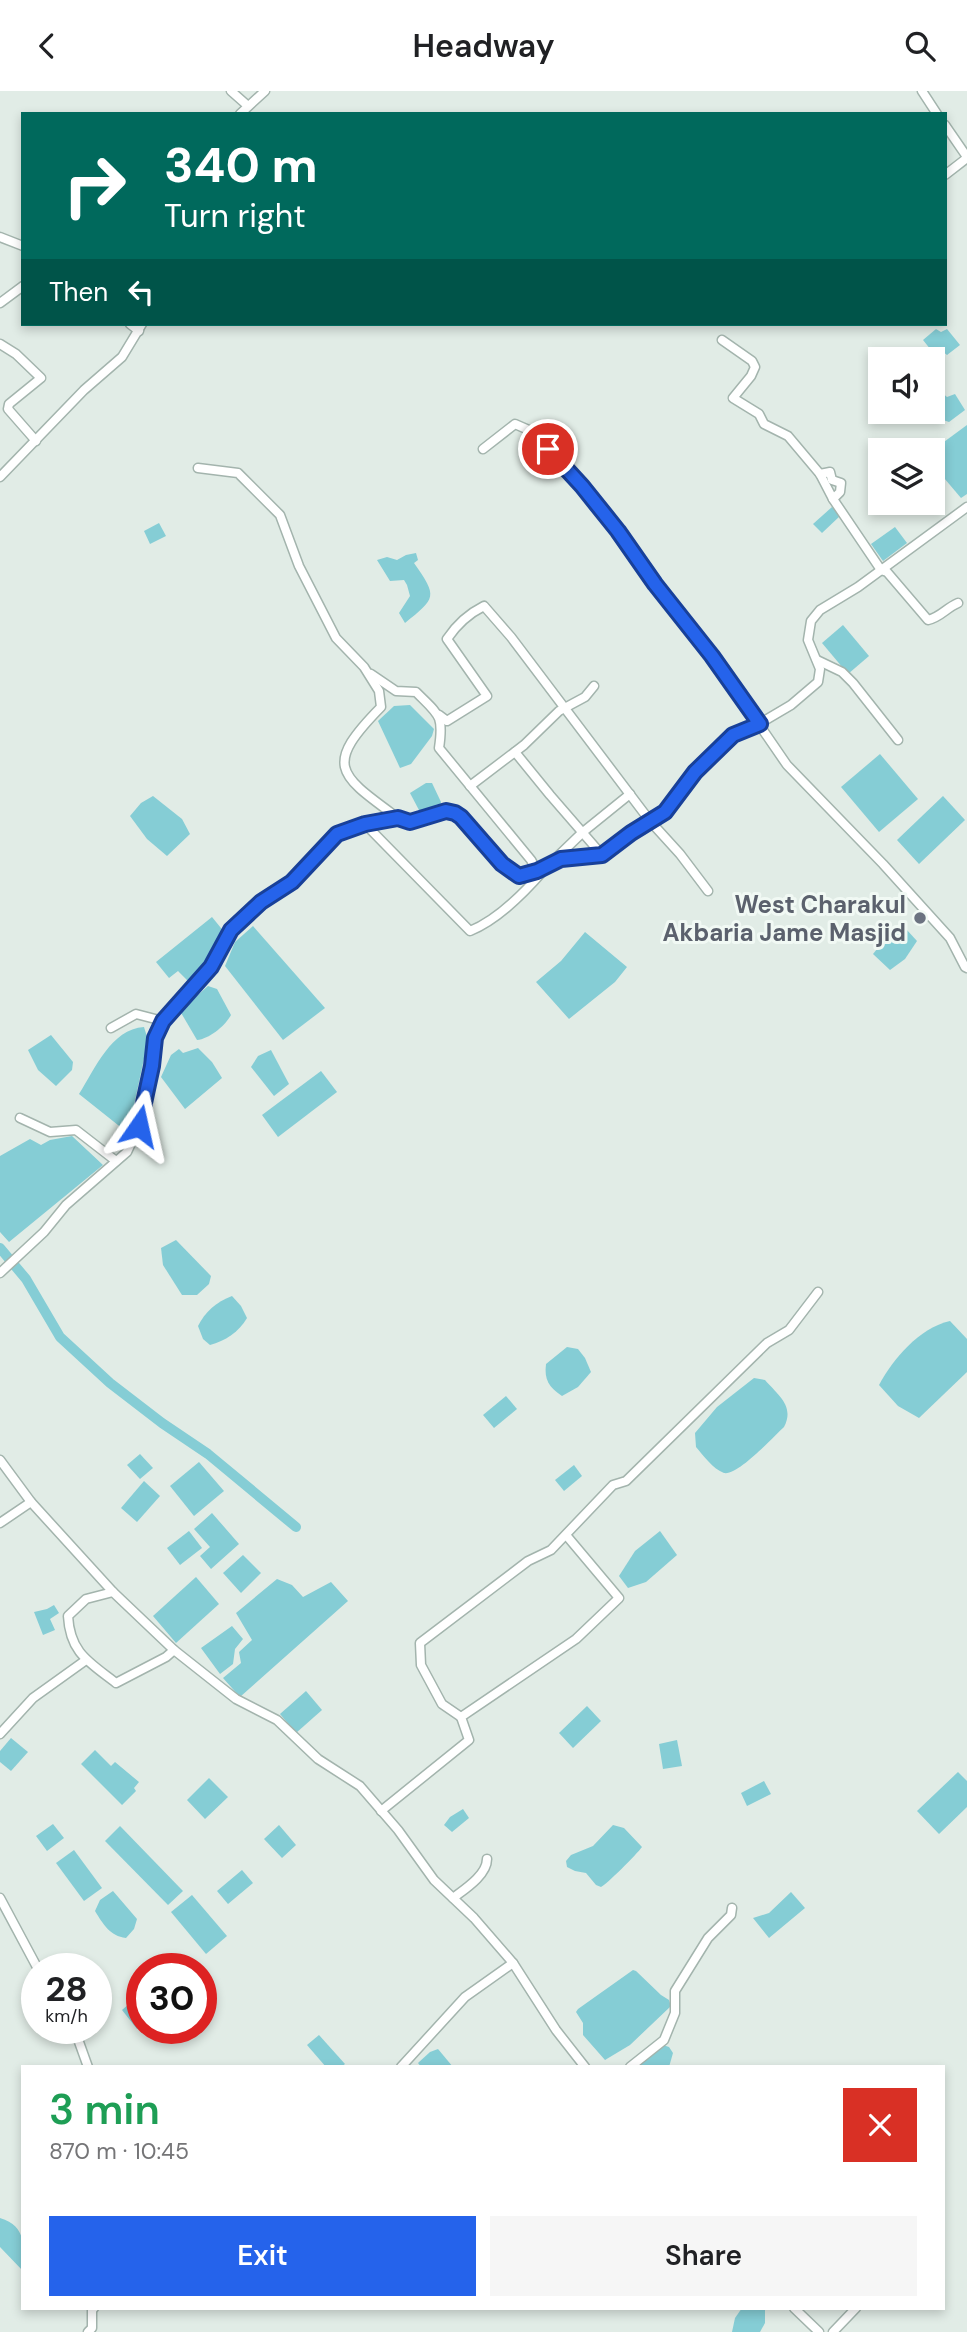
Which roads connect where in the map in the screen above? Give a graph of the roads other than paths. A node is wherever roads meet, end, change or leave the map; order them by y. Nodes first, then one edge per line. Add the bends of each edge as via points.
1 (231, 91) edge
2 (265, 91) edge
3 (922, 91) edge
4 (248, 107) junction
5 (242, 112) edge
6 (936, 112) edge
7 (947, 128) edge
8 (967, 158) edge
9 (947, 173) edge
10 (0, 237) edge
11 (21, 245) edge
12 (21, 287) edge
13 (0, 303) edge
14 (140, 327) edge
15 (722, 340) dead end
16 (0, 344) edge
17 (36, 441) junction
18 (483, 449) dead end
19 (198, 468) dead end
20 (820, 474) junction
21 (0, 477) edge
22 (833, 499) junction
23 (967, 507) edge
24 (881, 570) junction
25 (958, 603) dead end
26 (817, 660) junction
27 (364, 667) junction
28 (594, 686) dead end
29 (564, 709) junction
30 (439, 715) junction
31 (760, 724) junction
32 (898, 740) dead end
33 (515, 752) junction
34 (470, 786) junction
35 (630, 795) junction
36 (398, 818) junction
37 (650, 821) junction
38 (365, 824) junction
39 (583, 832) junction
40 (602, 855) junction
41 (548, 866) junction
42 (537, 871) junction
43 (708, 891) dead end
44 (967, 968) edge
45 (163, 1021) junction
46 (111, 1028) dead end
47 (20, 1118) dead end
48 (116, 1161) junction
49 (0, 1273) edge
50 (818, 1292) dead end
51 (0, 1460) edge
52 (31, 1502) junction
53 (0, 1523) edge
54 (566, 1535) junction
55 (113, 1592) junction
56 (174, 1650) junction
57 (86, 1660) junction
58 (461, 1717) junction
59 (0, 1734) edge
60 (381, 1811) junction
61 (487, 1859) dead end
62 (0, 1898) edge
63 (453, 1898) junction
64 (732, 1908) dead end
65 (29, 1953) edge
66 (513, 1963) junction
67 (80, 2044) edge
68 (87, 2065) edge
69 (403, 2065) edge
70 (583, 2065) edge
71 (633, 2065) edge
72 (92, 2310) edge
73 (796, 2310) edge
74 (854, 2310) edge
75 (88, 2332) edge
76 (819, 2332) edge
77 (833, 2332) edge

1 - 4 street
2 - 4 street
3 - 6 street
4 - 5 street
7 - 8 street
8 - 9 street
10 - 11 street
12 - 13 street
14 - 17 street via 122,357
15 - 20 street via 755,367 733,398 788,436
16 - 17 street via 41,378 8,409
17 - 21 street
18 - 31 street via 515,424 531,431 611,522
19 - 27 street via 238,474 280,515 299,566 336,638
20 - 22 street
20 - 22 street via 830,472 832,480 841,483
22 - 24 street
23 - 24 street
24 - 25 street via 928,620
24 - 26 street via 833,600 811,621 808,640
26 - 31 street via 818,682
26 - 32 street via 842,672
27 - 30 street via 396,691 416,692
27 - 36 street via 379,691 381,707 347,745 343,762 351,782
28 - 29 street
29 - 30 street via 484,606 454,627 447,639 487,696 447,721
29 - 33 street
29 - 35 street
30 - 34 street via 439,748
31 - 37 street via 733,735 695,772 665,812
31 - 44 street via 801,782 950,937
33 - 34 street
33 - 39 street
34 - 42 street
35 - 37 street
35 - 39 street
36 - 38 street
36 - 42 street via 410,822 446,811 455,813 502,864 519,876
37 - 40 street
37 - 43 street
38 - 41 street via 470,931
38 - 45 street via 337,834 292,882 231,930 211,967
39 - 40 street
39 - 41 street
40 - 41 street via 561,859
41 - 42 street
45 - 46 street via 136,1014
45 - 48 street via 155,1038 139,1126 127,1152
47 - 48 street via 50,1132 76,1130
48 - 49 street
50 - 54 street via 789,1330 767,1343 626,1481 613,1485
51 - 52 street
52 - 53 street
52 - 55 street
54 - 58 street via 551,1551 528,1561 420,1643 421,1665 442,1704
54 - 58 street via 619,1598 576,1639
55 - 56 street
55 - 57 street via 86,1599 68,1616 69,1636
56 - 57 street via 116,1683
56 - 60 street via 236,1699 277,1720 318,1759 360,1786
57 - 59 street via 33,1698
58 - 60 street via 469,1740
60 - 63 street
61 - 63 street via 471,1884
62 - 65 street
63 - 66 street
64 - 71 street via 675,1991 675,2013 664,2041
66 - 69 street via 465,1997
66 - 70 street
67 - 68 street
72 - 75 street
73 - 76 street
74 - 77 street

